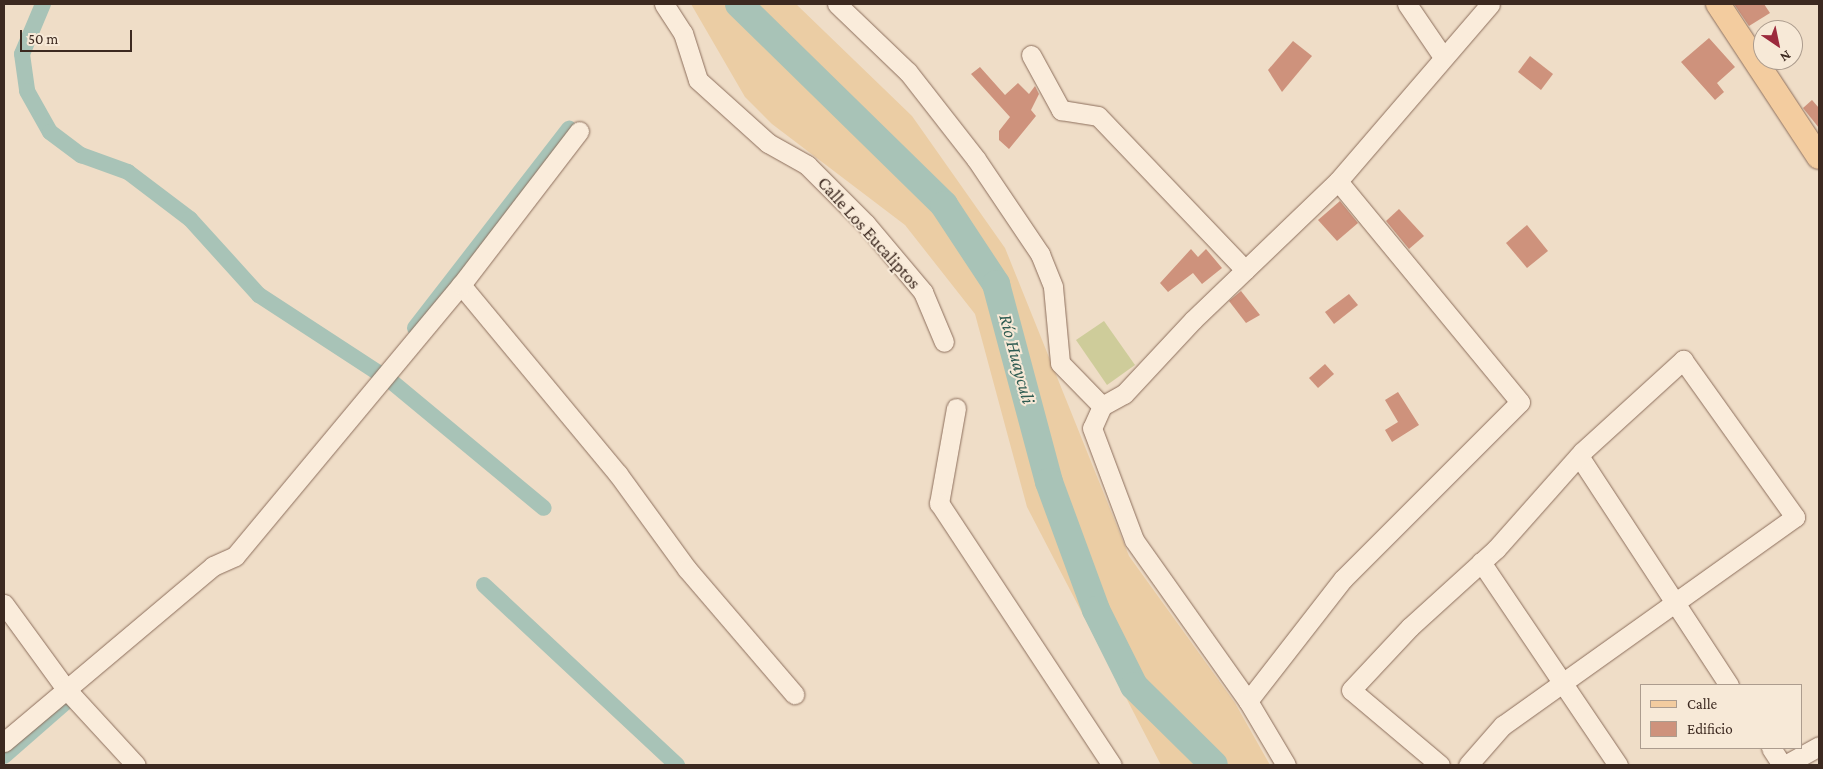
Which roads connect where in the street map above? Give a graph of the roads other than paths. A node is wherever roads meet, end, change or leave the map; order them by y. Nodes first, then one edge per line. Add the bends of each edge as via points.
1 (664, 4) edge
2 (837, 4) edge
3 (1407, 4) edge
4 (1490, 4) edge
5 (1718, 4) edge
6 (1031, 55) dead end
7 (1444, 56) junction
8 (579, 131) dead end
9 (1819, 157) edge
10 (1338, 181) junction
11 (1245, 270) junction
12 (461, 285) junction
13 (944, 342) dead end
14 (1102, 406) junction
15 (956, 408) dead end
16 (1579, 456) junction
17 (1481, 562) junction
18 (1674, 602) junction
19 (4, 604) edge
20 (9, 623) edge
21 (1562, 682) junction
22 (1728, 684) edge
23 (66, 689) junction
24 (794, 694) dead end
25 (1248, 701) junction
26 (4, 742) edge
27 (1819, 746) edge
28 (1772, 749) edge
29 (136, 765) edge
30 (1112, 765) edge
31 (1286, 765) edge
32 (1440, 765) edge
33 (1468, 765) edge
34 (1618, 765) edge
35 (1784, 765) edge

1 - 13 street, Calle Los Eucaliptos via 683,34 698,80 768,143 807,165 866,224 922,292
2 - 14 street via 908,72 976,159 1040,254 1053,287 1060,363
3 - 7 street
4 - 7 street
5 - 9 main road
6 - 11 street via 1061,110 1098,116
7 - 10 street
8 - 12 street
10 - 11 street
10 - 25 street via 1520,402 1343,579
11 - 14 street via 1124,394
12 - 23 street via 235,556 213,566
12 - 24 street via 618,474 687,569
14 - 25 street via 1092,428 1134,540
15 - 30 street via 939,503
16 - 17 street
16 - 18 street
16 - 18 street via 1682,360 1795,517
17 - 21 street
17 - 32 street via 1410,627 1351,690
18 - 21 street
18 - 22 street
19 - 20 street
20 - 23 street
21 - 33 street via 1502,725
21 - 34 street
23 - 26 street
23 - 29 street
25 - 31 street
27 - 35 street
28 - 35 street

